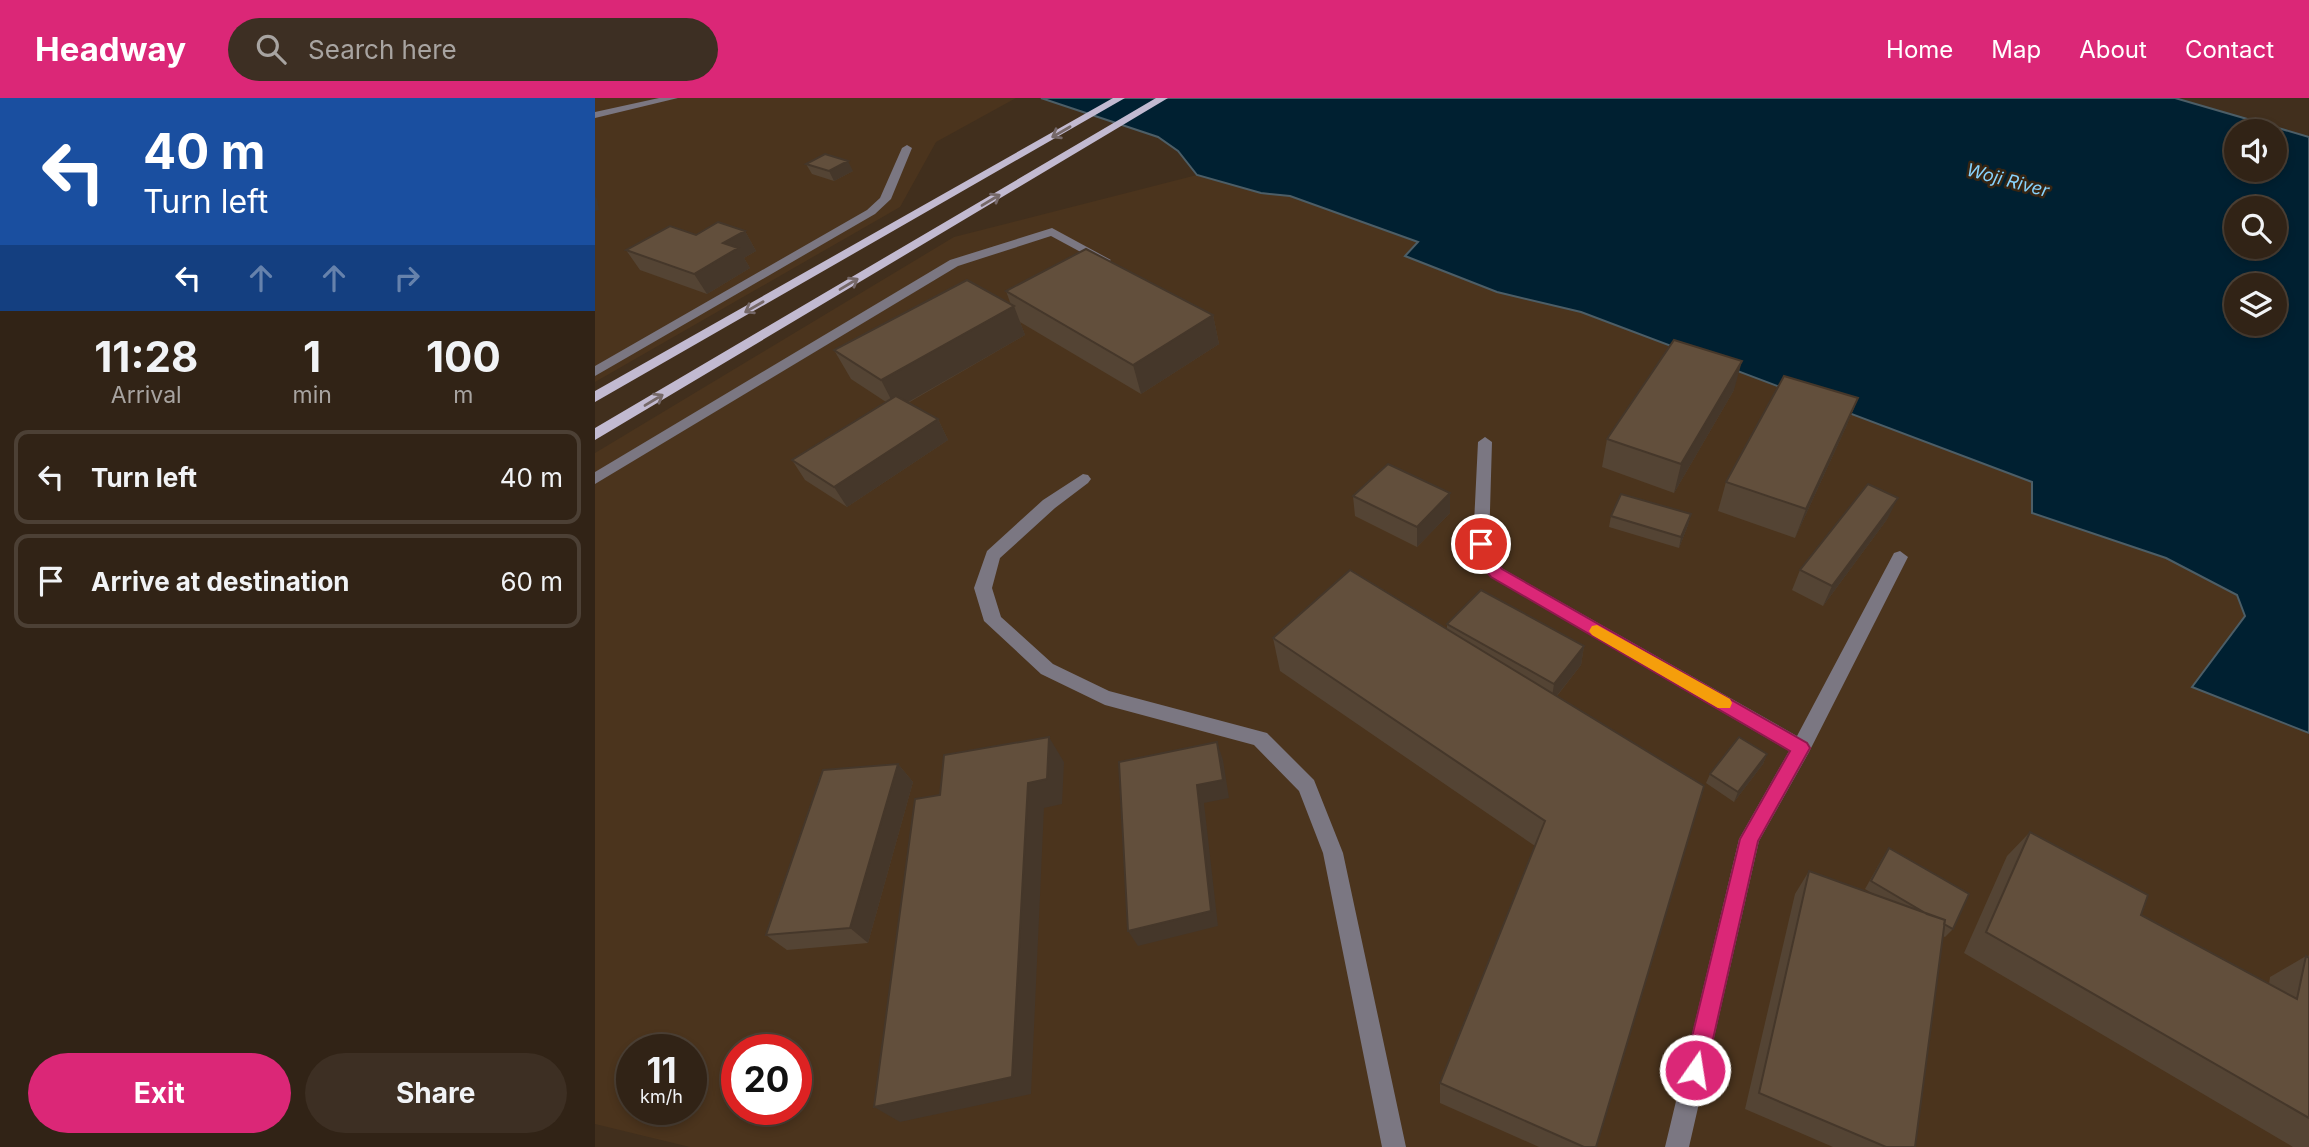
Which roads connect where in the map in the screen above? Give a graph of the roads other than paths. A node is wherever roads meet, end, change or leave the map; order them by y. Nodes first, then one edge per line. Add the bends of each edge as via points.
1 (673, 98) edge
2 (1120, 98) edge
3 (1163, 98) edge
4 (595, 115) edge
5 (907, 148) dead end
6 (1120, 269) edge
7 (595, 372) edge
8 (595, 397) edge
9 (595, 435) edge
10 (1485, 442) dead end
11 (595, 479) edge
12 (1083, 479) dead end
13 (1900, 557) dead end
14 (1801, 748) junction
15 (1394, 1147) edge
16 (1677, 1147) edge

1 - 4 lane
2 -> 8 main road
9 -> 3 main road
5 - 7 lane via 885,199 871,212
6 - 11 lane via 1052,232 954,262
10 - 14 lane via 1481,544 1485,560 1497,573
12 - 15 lane via 993,555 983,587 993,621 1047,669 1105,698 1261,739 1307,786 1333,853
13 - 14 lane
14 - 16 lane via 1749,839

